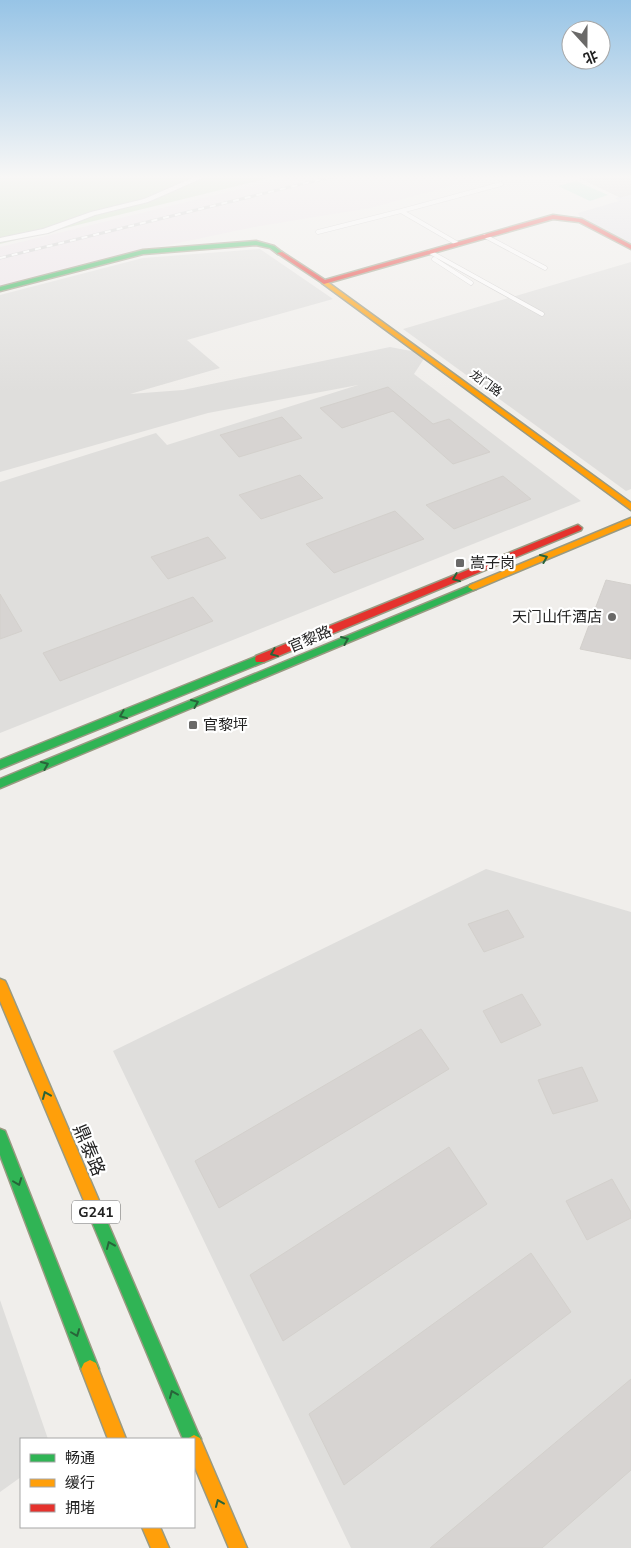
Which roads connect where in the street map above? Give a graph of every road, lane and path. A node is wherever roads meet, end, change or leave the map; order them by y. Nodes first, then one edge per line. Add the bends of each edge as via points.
1 (190, 248) edge
2 (274, 248) edge
3 (442, 248) edge
4 (508, 248) edge
5 (428, 252) junction
6 (545, 268) dead end
7 (324, 282) junction
8 (471, 283) dead end
9 (0, 289) edge
10 (542, 314) dead end
11 (628, 508) edge
12 (631, 521) edge
13 (585, 526) dead end
14 (0, 765) edge
15 (0, 784) edge
16 (0, 986) edge
17 (0, 1136) edge
18 (118, 1438) edge
19 (192, 1438) edge
20 (195, 1446) edge
21 (151, 1528) edge
22 (160, 1548) edge
23 (238, 1548) edge

1 - 9 main road, 龙门路 via 143,252
2 - 7 main road, 龙门路
3 - 5 main road
4 - 6 lane
5 - 7 main road
5 - 8 lane
5 - 10 lane
7 - 11 main road, 龙门路
15 -> 12 main road, 官黎路
13 -> 14 main road, 官黎路
19 -> 16 main road, 鼎泰路 / G241
17 -> 18 main road
23 -> 20 main road
21 - 22 main road

